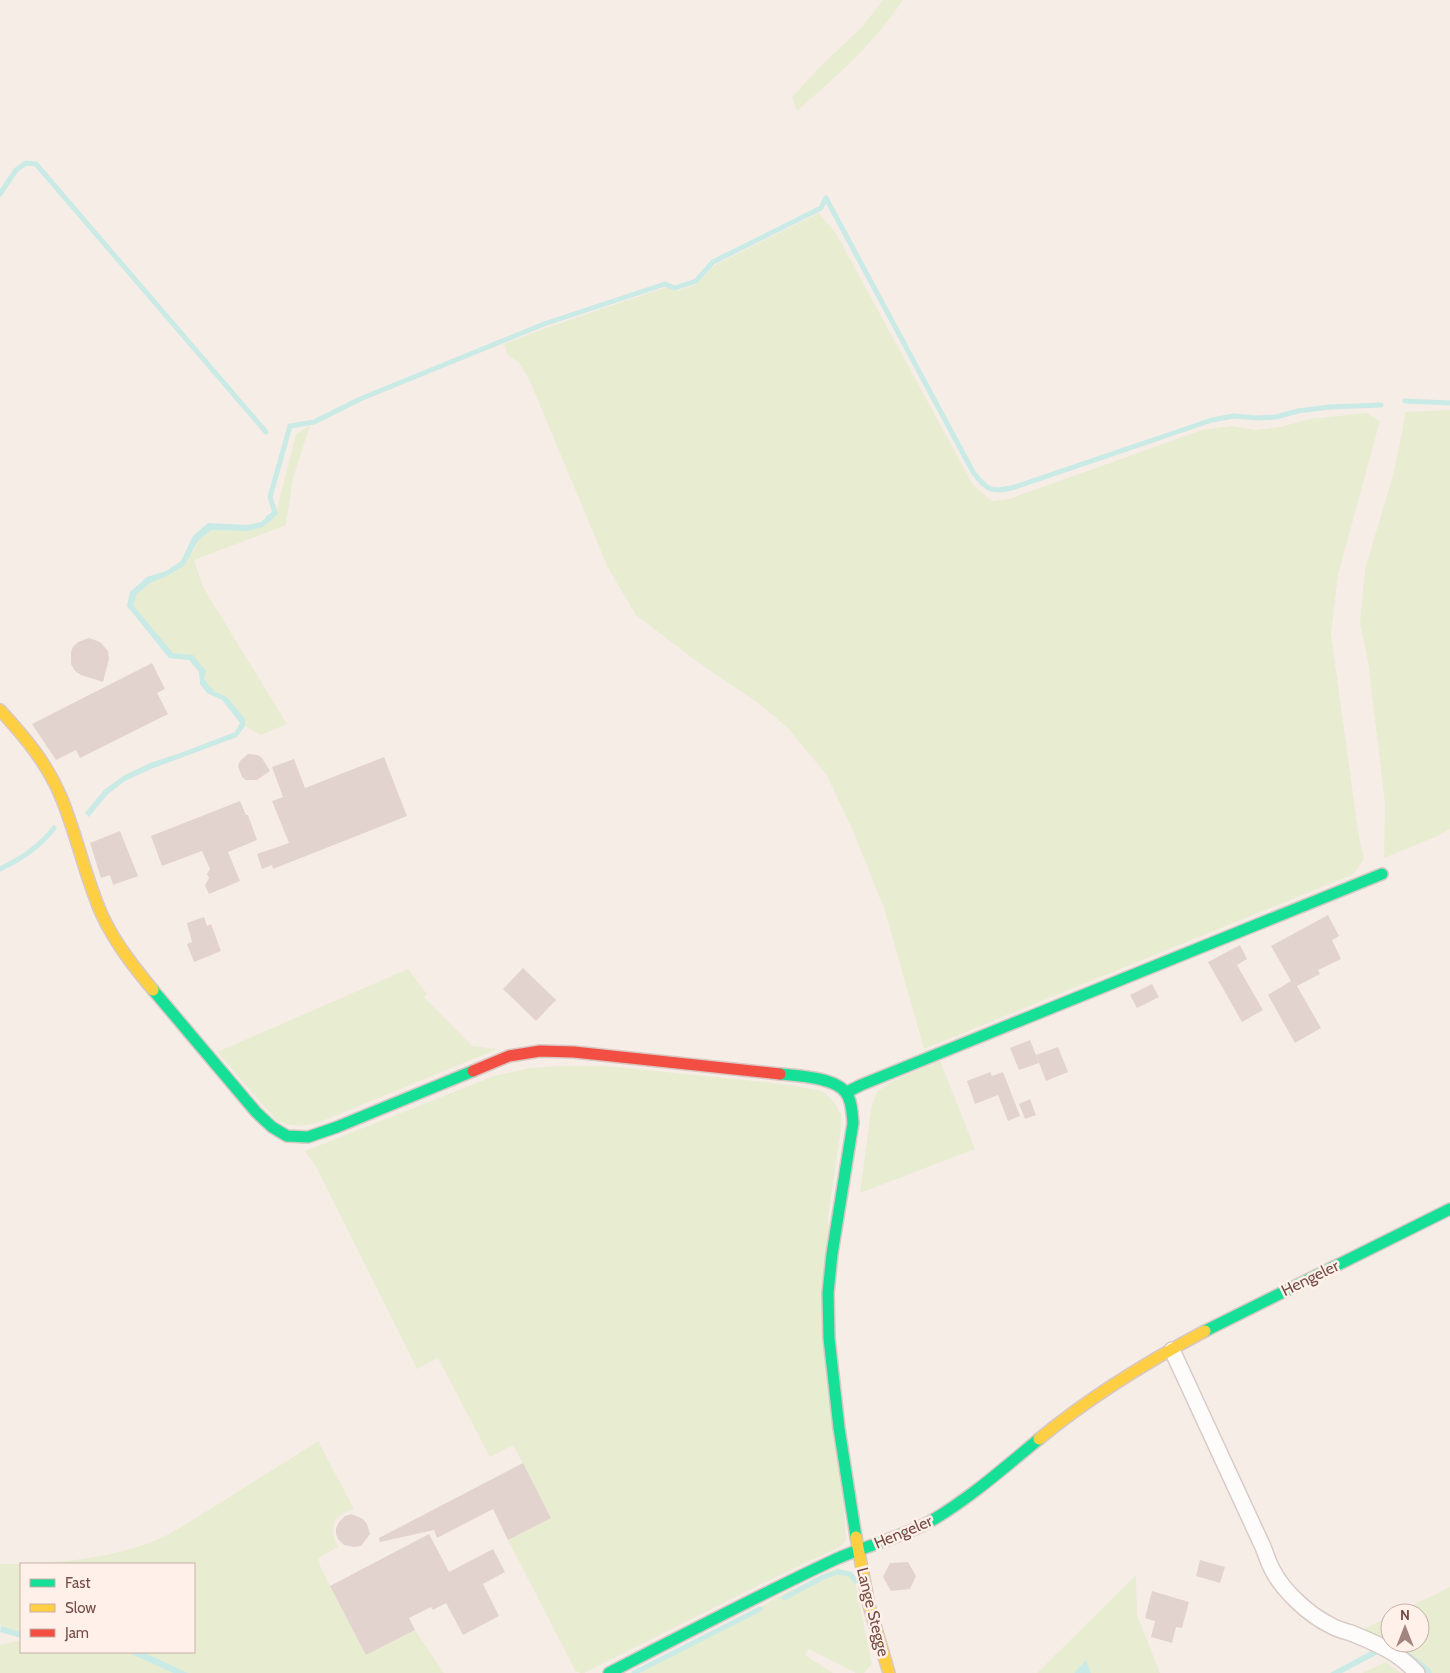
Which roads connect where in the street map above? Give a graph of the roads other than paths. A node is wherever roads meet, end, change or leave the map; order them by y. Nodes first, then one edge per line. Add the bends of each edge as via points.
1 (0, 710) edge
2 (1382, 874) dead end
3 (847, 1092) junction
4 (1450, 1209) edge
5 (1172, 1350) junction
6 (858, 1550) junction
7 (609, 1673) edge
8 (889, 1673) edge
9 (1417, 1673) edge

1 - 3 street via 48,770 60,796 88,882 111,933 140,974 256,1112 287,1136 308,1137 509,1056 540,1051 805,1077 834,1082
2 - 3 street
3 - 6 street, Lange Stegge via 853,1123 832,1254 828,1293 829,1338
4 - 5 street, Hengeler via 1208,1328
5 - 6 street, Hengeler via 1092,1398 955,1507 926,1524
5 - 9 street via 1272,1570 1306,1609 1329,1625 1398,1655
6 - 7 street, Hengeler via 757,1596
6 - 8 street, Lange Stegge via 869,1605

